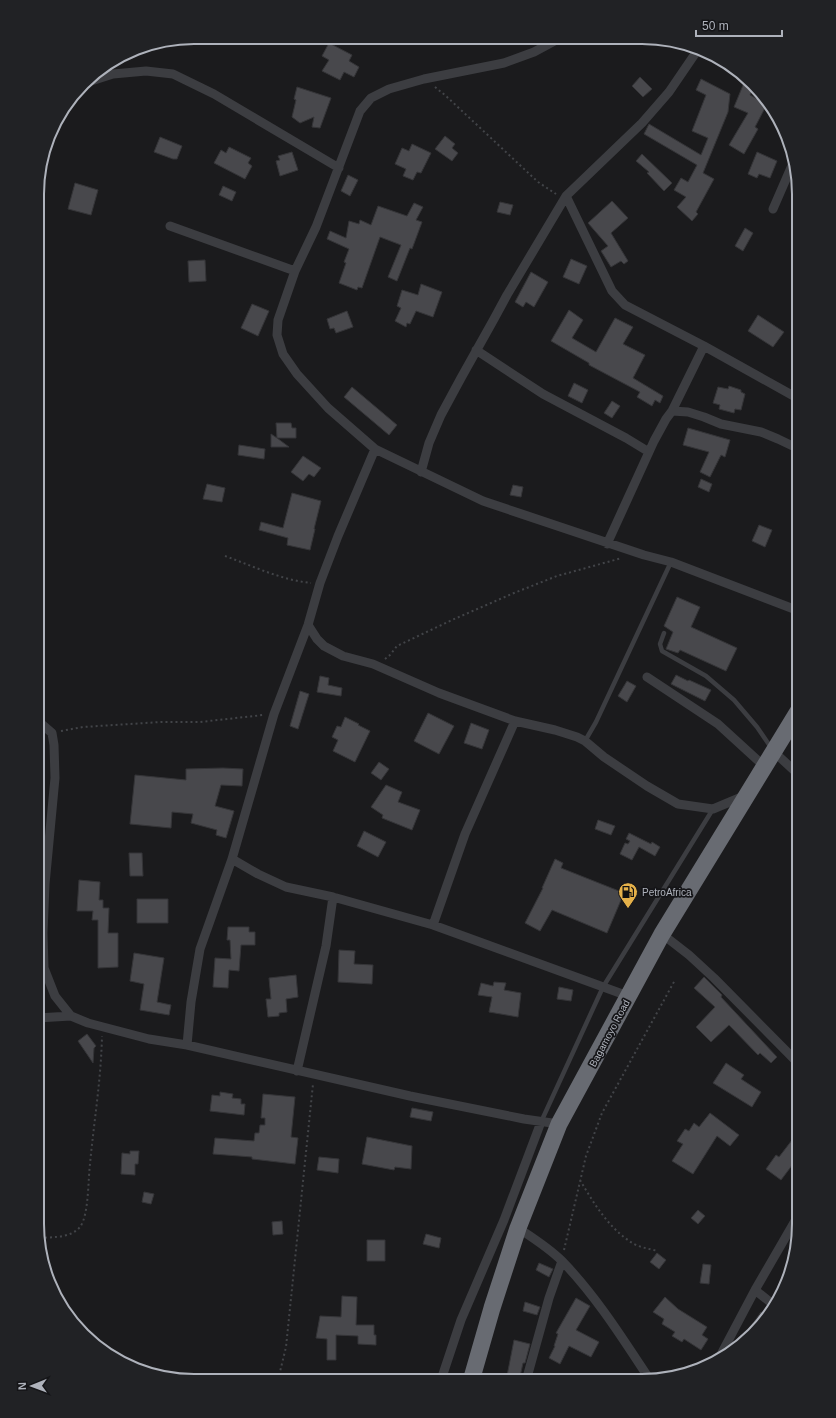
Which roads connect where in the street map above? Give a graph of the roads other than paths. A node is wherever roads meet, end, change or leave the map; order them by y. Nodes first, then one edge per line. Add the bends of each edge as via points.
1 (549, 44) edge
2 (695, 54) edge
3 (98, 79) edge
4 (339, 168) junction
5 (790, 170) edge
6 (566, 198) junction
7 (773, 209) dead end
8 (170, 226) dead end
9 (295, 271) junction
10 (704, 346) junction
11 (476, 350) junction
12 (792, 396) edge
13 (672, 411) junction
14 (792, 446) edge
15 (376, 449) junction
16 (649, 452) junction
17 (421, 472) junction
18 (607, 544) junction
19 (671, 562) junction
20 (792, 608) edge
21 (308, 625) junction
22 (664, 633) dead end
23 (647, 677) dead end
24 (515, 721) junction
25 (792, 721) edge
26 (44, 727) edge
27 (585, 741) junction
28 (773, 750) junction
29 (764, 766) junction
30 (792, 768) edge
31 (746, 795) junction
32 (713, 809) junction
33 (232, 859) junction
34 (333, 897) junction
35 (44, 908) edge
36 (433, 925) junction
37 (662, 934) junction
38 (44, 968) edge
39 (603, 987) junction
40 (628, 996) junction
41 (71, 1016) junction
42 (44, 1018) edge
43 (186, 1045) junction
44 (792, 1057) edge
45 (296, 1071) junction
46 (541, 1122) junction
47 (559, 1124) junction
48 (792, 1226) edge
49 (518, 1228) junction
50 (562, 1261) junction
51 (755, 1290) junction
52 (770, 1302) edge
53 (723, 1351) edge
54 (443, 1374) edge
55 (473, 1374) edge
56 (528, 1374) edge
57 (646, 1374) edge

1 - 4 street via 504,63 424,79 389,89 371,98 360,111
2 - 6 street via 669,92 642,123
3 - 4 street via 113,74 146,71 173,74 214,94
4 - 9 street via 316,227
5 - 7 street
6 - 10 street via 612,291 619,299 625,305
6 - 11 street
8 - 9 street
9 - 15 street via 278,320 277,336 283,354 297,374 328,408
10 - 12 street
10 - 13 street
11 - 16 street via 543,394
11 - 17 street via 429,443
13 - 14 street via 688,412 721,424 760,432
13 - 16 street
15 - 17 street
15 - 21 street via 338,536 320,583
16 - 18 street
17 - 18 street via 483,501
18 - 19 street
19 - 20 street
19 - 27 lane
21 - 24 street via 317,639 332,651 373,664 439,693
21 - 33 street via 274,714
22 - 28 lane via 660,644 662,651 706,676 734,700
23 - 29 street via 718,724
24 - 27 street via 567,733
24 - 36 street via 465,834
25 - 28 highway, Bagamoyo Road
26 - 35 street via 52,733 55,778
27 - 32 street via 604,757 678,804
28 - 29 highway, Bagamoyo Road
28 - 30 street
29 - 31 highway, Bagamoyo Road
31 - 32 street
31 - 37 highway, Bagamoyo Road
32 - 39 lane
33 - 34 street via 286,887
33 - 43 street via 200,949
34 - 36 street
34 - 45 street via 326,946
36 - 39 street
37 - 40 highway, Bagamoyo Road
37 - 44 street via 714,978
38 - 41 street via 55,996
39 - 40 street
39 - 46 lane
40 - 47 highway, Bagamoyo Road
41 - 42 street
41 - 43 street via 88,1024
43 - 45 street
45 - 46 street
46 - 47 street
46 - 54 street via 504,1220 460,1320
47 - 49 highway, Bagamoyo Road
48 - 51 street
49 - 50 street
49 - 55 highway, Bagamoyo Road
50 - 56 street
50 - 57 street via 613,1323
51 - 52 street
51 - 53 street

